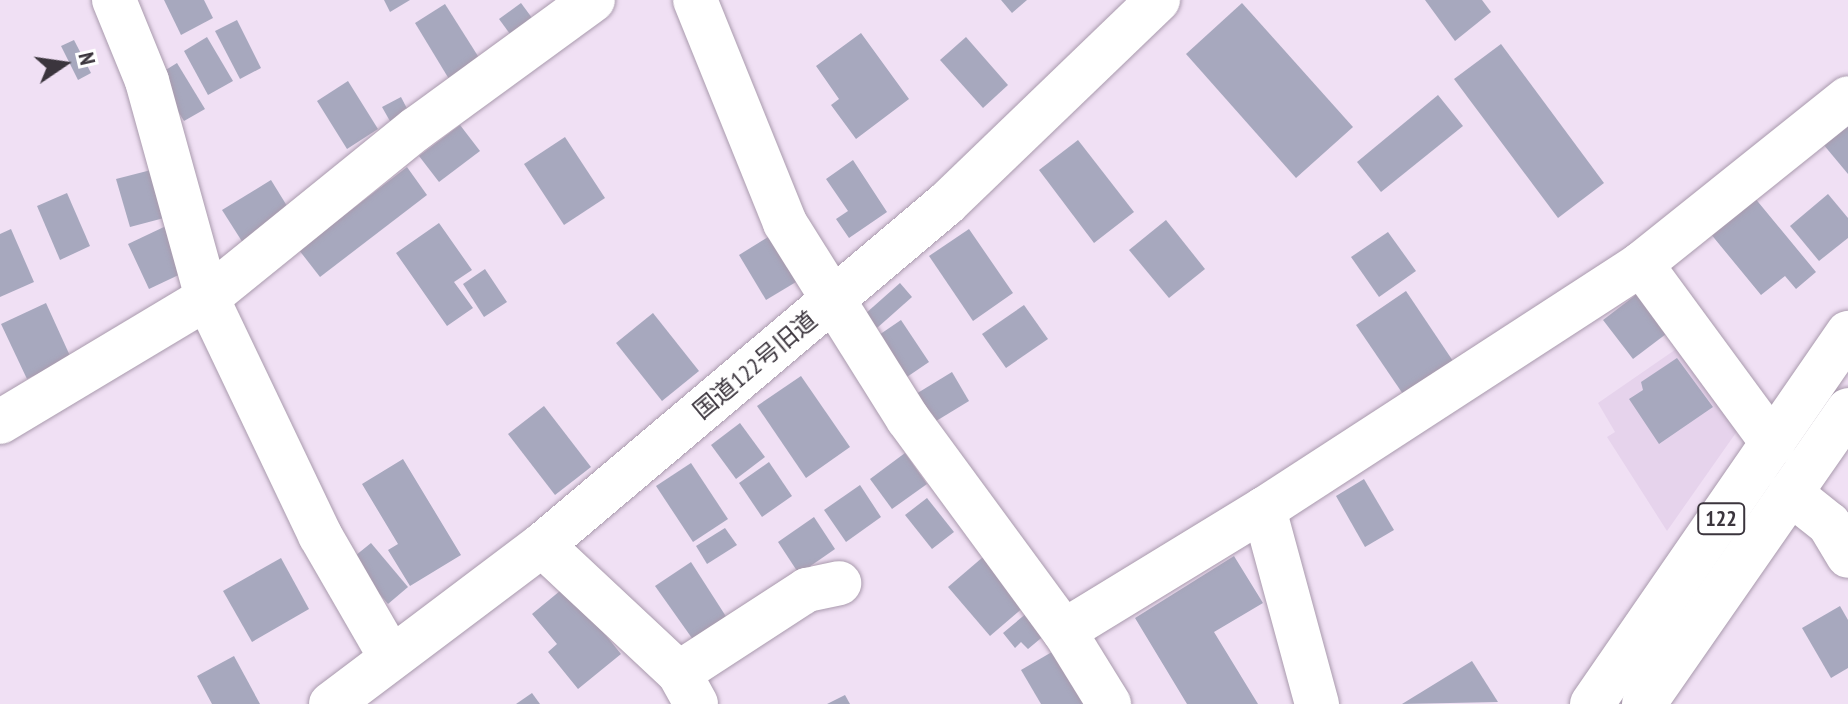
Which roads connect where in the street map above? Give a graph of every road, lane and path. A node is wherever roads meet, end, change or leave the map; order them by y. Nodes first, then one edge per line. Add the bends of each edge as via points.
1 (114, 0) edge
2 (593, 0) edge
3 (695, 0) edge
4 (1158, 0) edge
5 (1848, 98) edge
6 (1641, 264) junction
7 (207, 298) junction
8 (831, 301) junction
9 (1848, 333) edge
10 (1848, 410) edge
11 (0, 422) edge
12 (1773, 444) junction
13 (1790, 493) junction
14 (1264, 509) junction
15 (542, 545) junction
16 (1848, 556) edge
17 (839, 583) dead end
18 (1064, 631) junction
19 (390, 656) junction
20 (688, 689) edge
21 (331, 704) edge
22 (1109, 704) edge
23 (1317, 704) edge
24 (1592, 704) edge
25 (1644, 704) edge

1 - 7 main road via 163,132
2 - 7 main road via 416,129
3 - 8 main road via 785,223
4 - 8 main road, 国道122号旧道 via 947,203
5 - 6 main road
6 - 12 main road
6 - 14 main road
7 - 11 main road
7 - 19 main road via 320,535
8 - 15 main road, 国道122号旧道
8 - 18 main road via 908,419
9 - 12 main road, 122
10 - 13 main road, 122
12 - 24 main road, 122
13 - 16 main road via 1829,524
13 - 25 main road, 122
14 - 18 main road
14 - 23 main road
15 - 19 main road, 国道122号旧道
15 - 20 main road
17 - 20 main road via 807,590
18 - 22 main road
19 - 21 main road, 国道122号旧道

